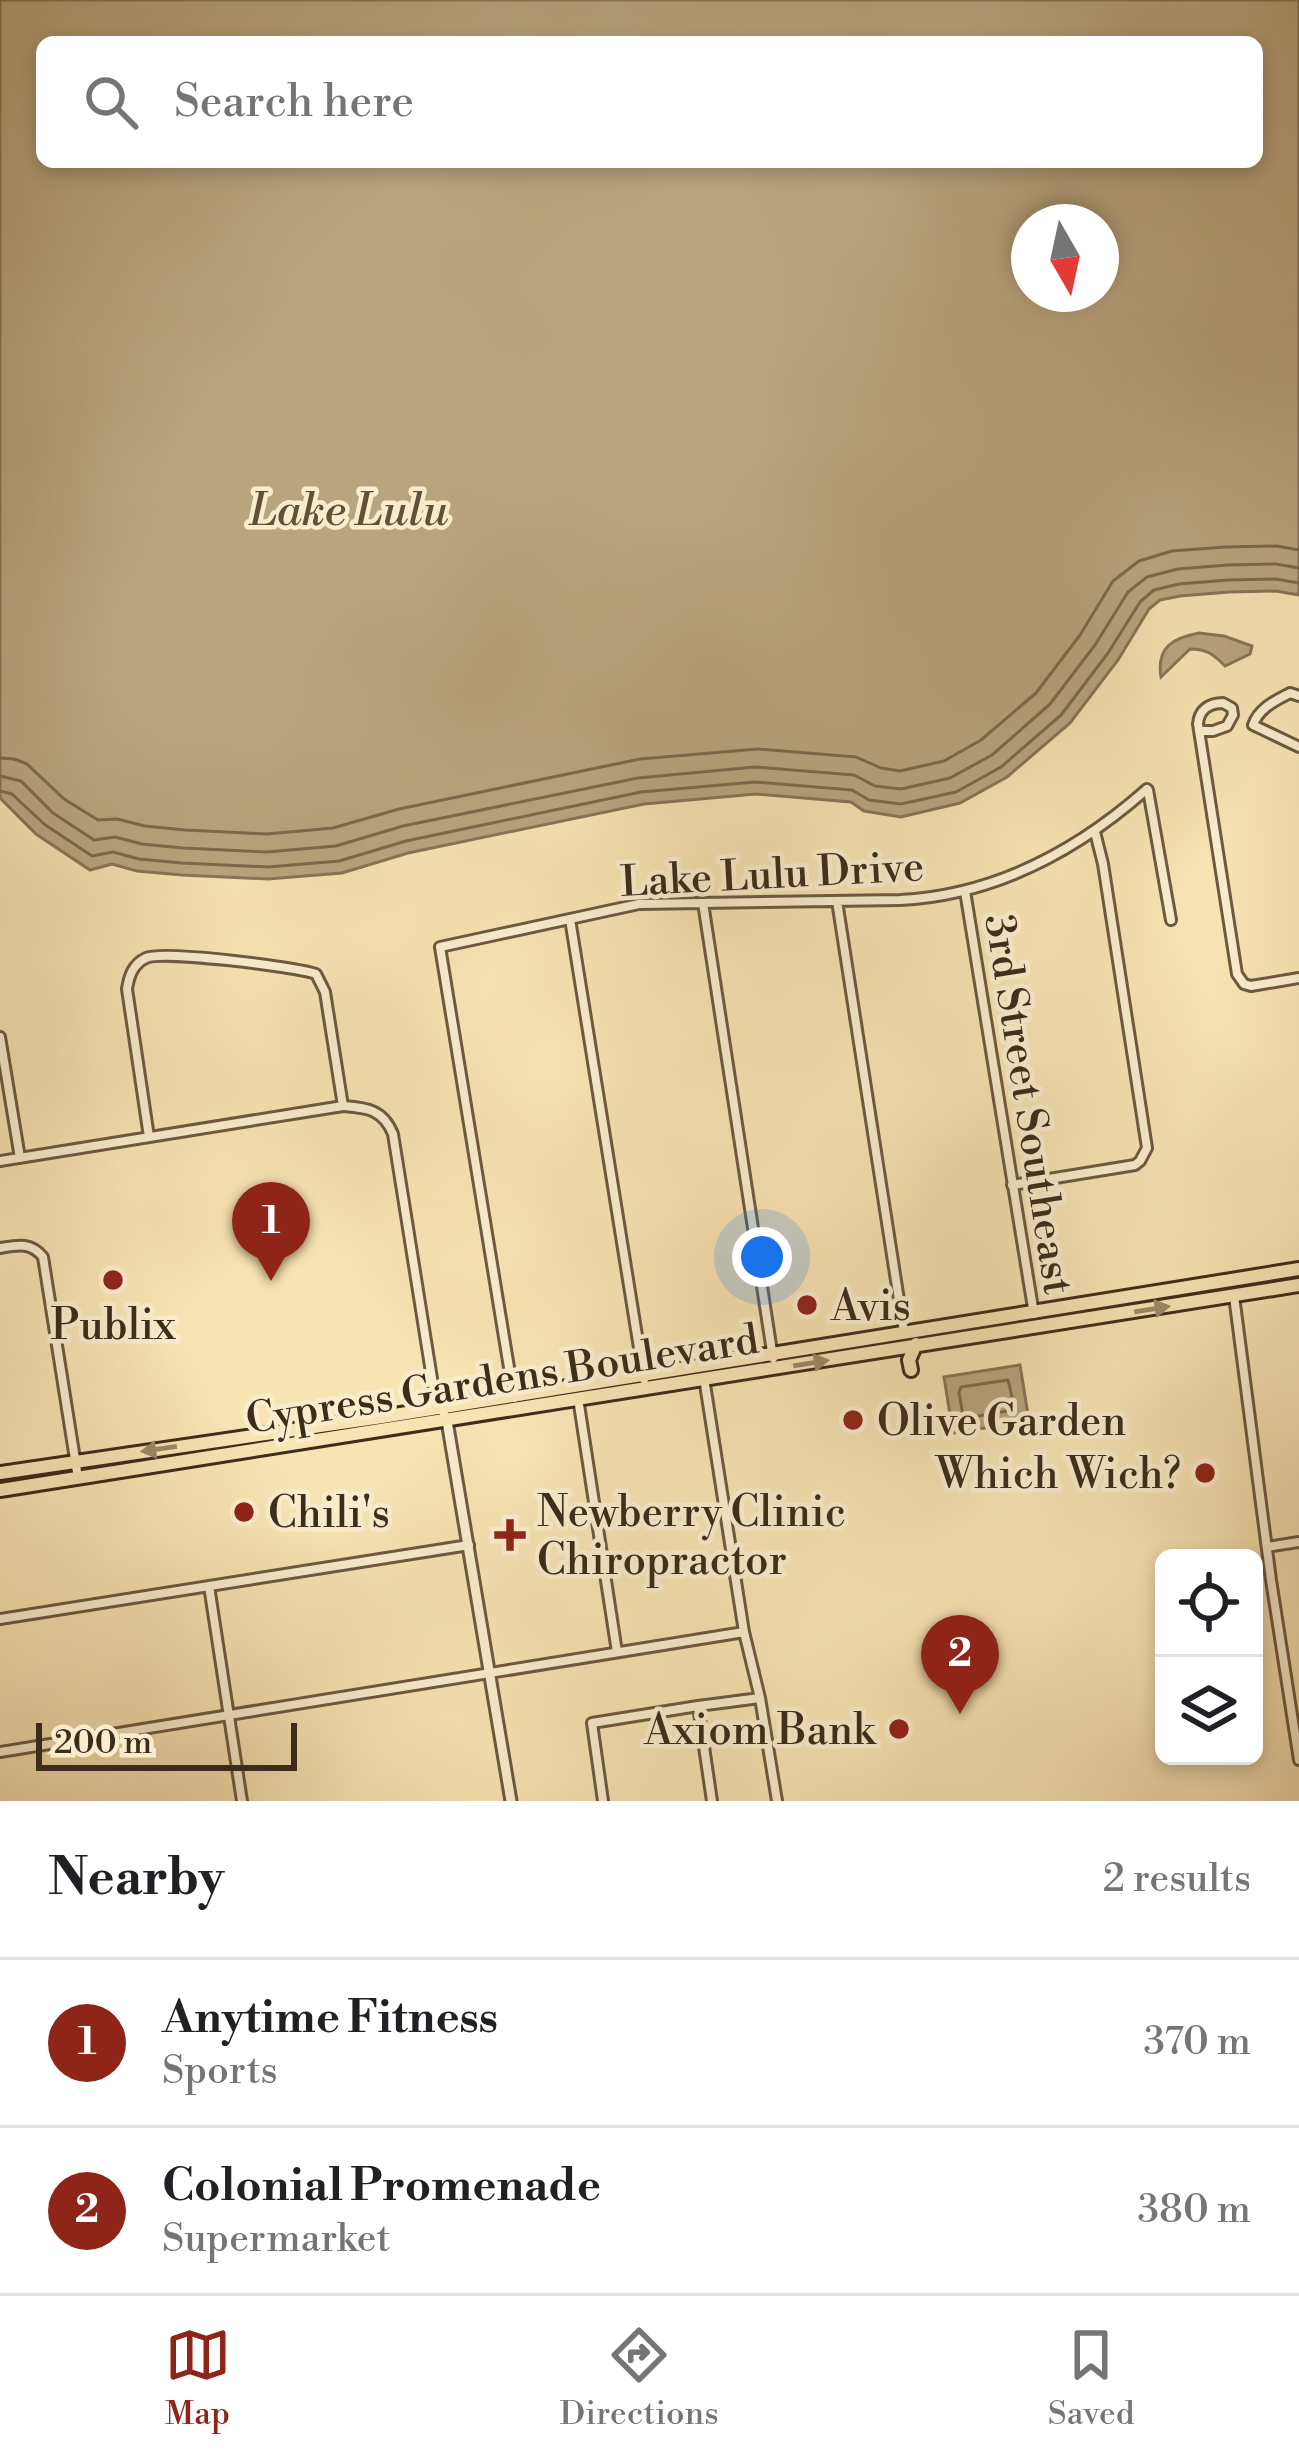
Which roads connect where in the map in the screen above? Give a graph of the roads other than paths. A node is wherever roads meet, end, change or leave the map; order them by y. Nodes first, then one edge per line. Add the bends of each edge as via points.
1 (1299, 696) edge
2 (1199, 731) junction
3 (1299, 748) edge
4 (1096, 832) junction
5 (965, 891) junction
6 (837, 901) junction
7 (703, 903) junction
8 (570, 919) junction
9 (1171, 920) dead end
10 (1299, 979) edge
11 (0, 1037) edge
12 (343, 1106) junction
13 (149, 1137) junction
14 (20, 1158) junction
15 (0, 1161) edge
16 (1012, 1185) junction
17 (0, 1248) edge
18 (1299, 1270) edge
19 (1299, 1285) edge
20 (1234, 1296) junction
21 (1034, 1312) junction
22 (966, 1322) junction
23 (1036, 1327) junction
24 (904, 1332) junction
25 (914, 1346) junction
26 (772, 1353) junction
27 (854, 1356) junction
28 (701, 1365) junction
29 (775, 1369) junction
30 (911, 1370) dead end
31 (704, 1380) junction
32 (645, 1382) junction
33 (576, 1384) junction
34 (514, 1394) junction
35 (578, 1400) junction
36 (516, 1410) junction
37 (444, 1414) junction
38 (358, 1420) junction
39 (247, 1437) junction
40 (266, 1449) junction
41 (203, 1459) junction
42 (76, 1462) junction
43 (0, 1473) edge
44 (78, 1478) junction
45 (0, 1490) edge
46 (1299, 1542) edge
47 (469, 1545) junction
48 (1267, 1547) junction
49 (209, 1586) junction
50 (0, 1618) edge
51 (745, 1632) junction
52 (617, 1652) junction
53 (491, 1672) junction
54 (760, 1698) junction
55 (698, 1706) junction
56 (229, 1716) junction
57 (0, 1752) edge
58 (1299, 1760) edge
59 (242, 1801) edge
60 (511, 1801) edge
61 (603, 1801) edge
62 (712, 1801) edge
63 (776, 1801) edge

1 - 3 street via 1267,705 1253,725
2 - 2 street via 1205,709 1232,708 1224,728
2 - 10 street via 1237,974 1251,986
4 - 5 street, Lake Lulu Drive via 1020,873
4 - 9 street, Lake Lulu Drive via 1148,788
4 - 16 street via 1147,1148 1135,1165
5 - 6 street, Lake Lulu Drive
5 - 16 street, 3rd Street Southeast
6 - 7 street, Lake Lulu Drive
6 - 24 street
7 - 8 street, Lake Lulu Drive via 639,904
7 - 26 street
8 - 32 street
8 - 34 street, Lake Lulu Drive via 440,947
11 - 14 street
12 - 13 street
12 - 13 street via 316,974 152,956 134,968 127,989
12 - 37 street via 382,1114 393,1134
13 - 14 street
14 - 15 street
16 - 21 street, 3rd Street Southeast
17 - 42 street via 25,1245 43,1257
18 - 20 main road
18 - 21 main road, Cypress Gardens Boulevard
19 - 20 main road, Cypress Gardens Boulevard
23 -> 20 main road, Cypress Gardens Boulevard
20 - 48 street
21 - 22 main road, Cypress Gardens Boulevard
21 - 23 street, 3rd Street Southeast
22 - 24 main road, Cypress Gardens Boulevard
22 - 25 main road
23 - 25 main road, Cypress Gardens Boulevard
24 - 26 main road, Cypress Gardens Boulevard
24 - 27 main road
25 - 27 main road, Cypress Gardens Boulevard
25 - 30 main road
26 - 28 main road, Cypress Gardens Boulevard
26 - 29 street
29 -> 27 main road, Cypress Gardens Boulevard
28 - 31 street
28 - 32 main road, Cypress Gardens Boulevard
29 - 31 main road, Cypress Gardens Boulevard
31 - 32 main road, Cypress Gardens Boulevard
31 - 51 street
32 - 33 main road, Cypress Gardens Boulevard
32 - 35 main road, Cypress Gardens Boulevard
33 - 34 main road, Cypress Gardens Boulevard
33 - 35 street
34 - 36 street
34 - 37 main road, Cypress Gardens Boulevard
35 - 36 main road, Cypress Gardens Boulevard
35 - 52 street
36 - 37 main road, Cypress Gardens Boulevard
37 - 38 main road, Cypress Gardens Boulevard
37 - 40 main road, Cypress Gardens Boulevard
37 - 47 street
38 - 39 main road, Cypress Gardens Boulevard
38 - 40 main road
39 - 41 main road
39 -> 42 main road, Cypress Gardens Boulevard
40 - 41 main road, Cypress Gardens Boulevard
41 - 44 main road, Cypress Gardens Boulevard
42 - 43 main road, Cypress Gardens Boulevard
42 - 44 street
44 - 45 main road, Cypress Gardens Boulevard
46 - 48 street
47 - 49 street
47 - 53 street
48 - 58 street
49 - 50 street
49 - 56 street
51 - 52 street
51 - 54 street
52 - 53 street
53 - 56 street
53 - 60 street
54 - 55 street
54 - 63 street
55 - 61 street via 592,1723
55 - 62 street
56 - 57 street
56 - 59 street

